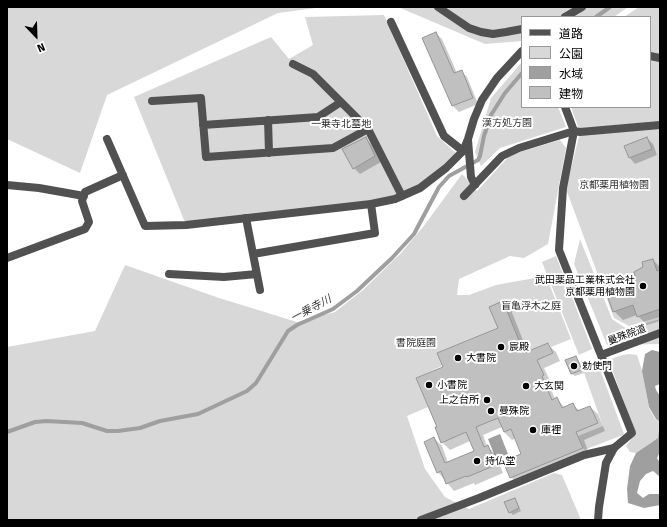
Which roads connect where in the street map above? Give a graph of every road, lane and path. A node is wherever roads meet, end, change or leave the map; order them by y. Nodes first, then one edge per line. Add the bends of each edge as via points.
1 (438, 7) edge
2 (582, 7) edge
3 (567, 16) edge
4 (391, 22) dead end
5 (521, 29) edge
6 (521, 52) edge
7 (293, 64) dead end
8 (152, 101) dead end
9 (341, 102) junction
10 (565, 108) edge
11 (268, 120) junction
12 (203, 125) junction
13 (660, 126) edge
14 (368, 129) junction
15 (574, 131) junction
16 (107, 139) dead end
17 (468, 139) junction
18 (463, 151) junction
19 (269, 153) junction
20 (123, 175) junction
21 (475, 185) junction
22 (7, 186) edge
23 (84, 196) junction
24 (402, 196) junction
25 (464, 196) dead end
26 (371, 204) junction
27 (246, 218) junction
28 (253, 254) junction
29 (7, 258) edge
30 (169, 274) dead end
31 (257, 274) junction
32 (260, 290) dead end
33 (660, 333) edge
34 (601, 355) junction
35 (614, 448) junction
36 (421, 520) edge
37 (598, 520) edge

1 - 5 street via 469,28 481,32 493,34
2 - 3 street
4 - 18 street via 444,136
6 - 17 street via 497,78 482,100
7 - 9 street via 313,74
8 - 12 street via 201,98
9 - 11 street via 318,117
9 - 14 street
10 - 15 street
11 - 12 street
11 - 19 street
12 - 19 street via 206,157
13 - 15 street
14 - 19 street via 333,148
14 - 24 street
15 - 21 street via 502,156
15 - 34 street via 563,188 559,250
16 - 20 street
17 - 18 street
17 - 21 street via 471,176
18 - 24 street via 420,188
20 - 23 street via 85,192
20 - 27 street via 146,226 186,225
21 - 25 street
22 - 23 street via 39,188
23 - 29 street via 82,201 89,222 85,229
24 - 26 street
26 - 27 street
26 - 28 street via 375,233
27 - 28 street
28 - 31 street
30 - 31 street via 224,277
31 - 32 street
33 - 34 street, 曼殊院道
34 - 35 street via 632,433
35 - 36 street via 584,455
35 - 37 street via 606,463

